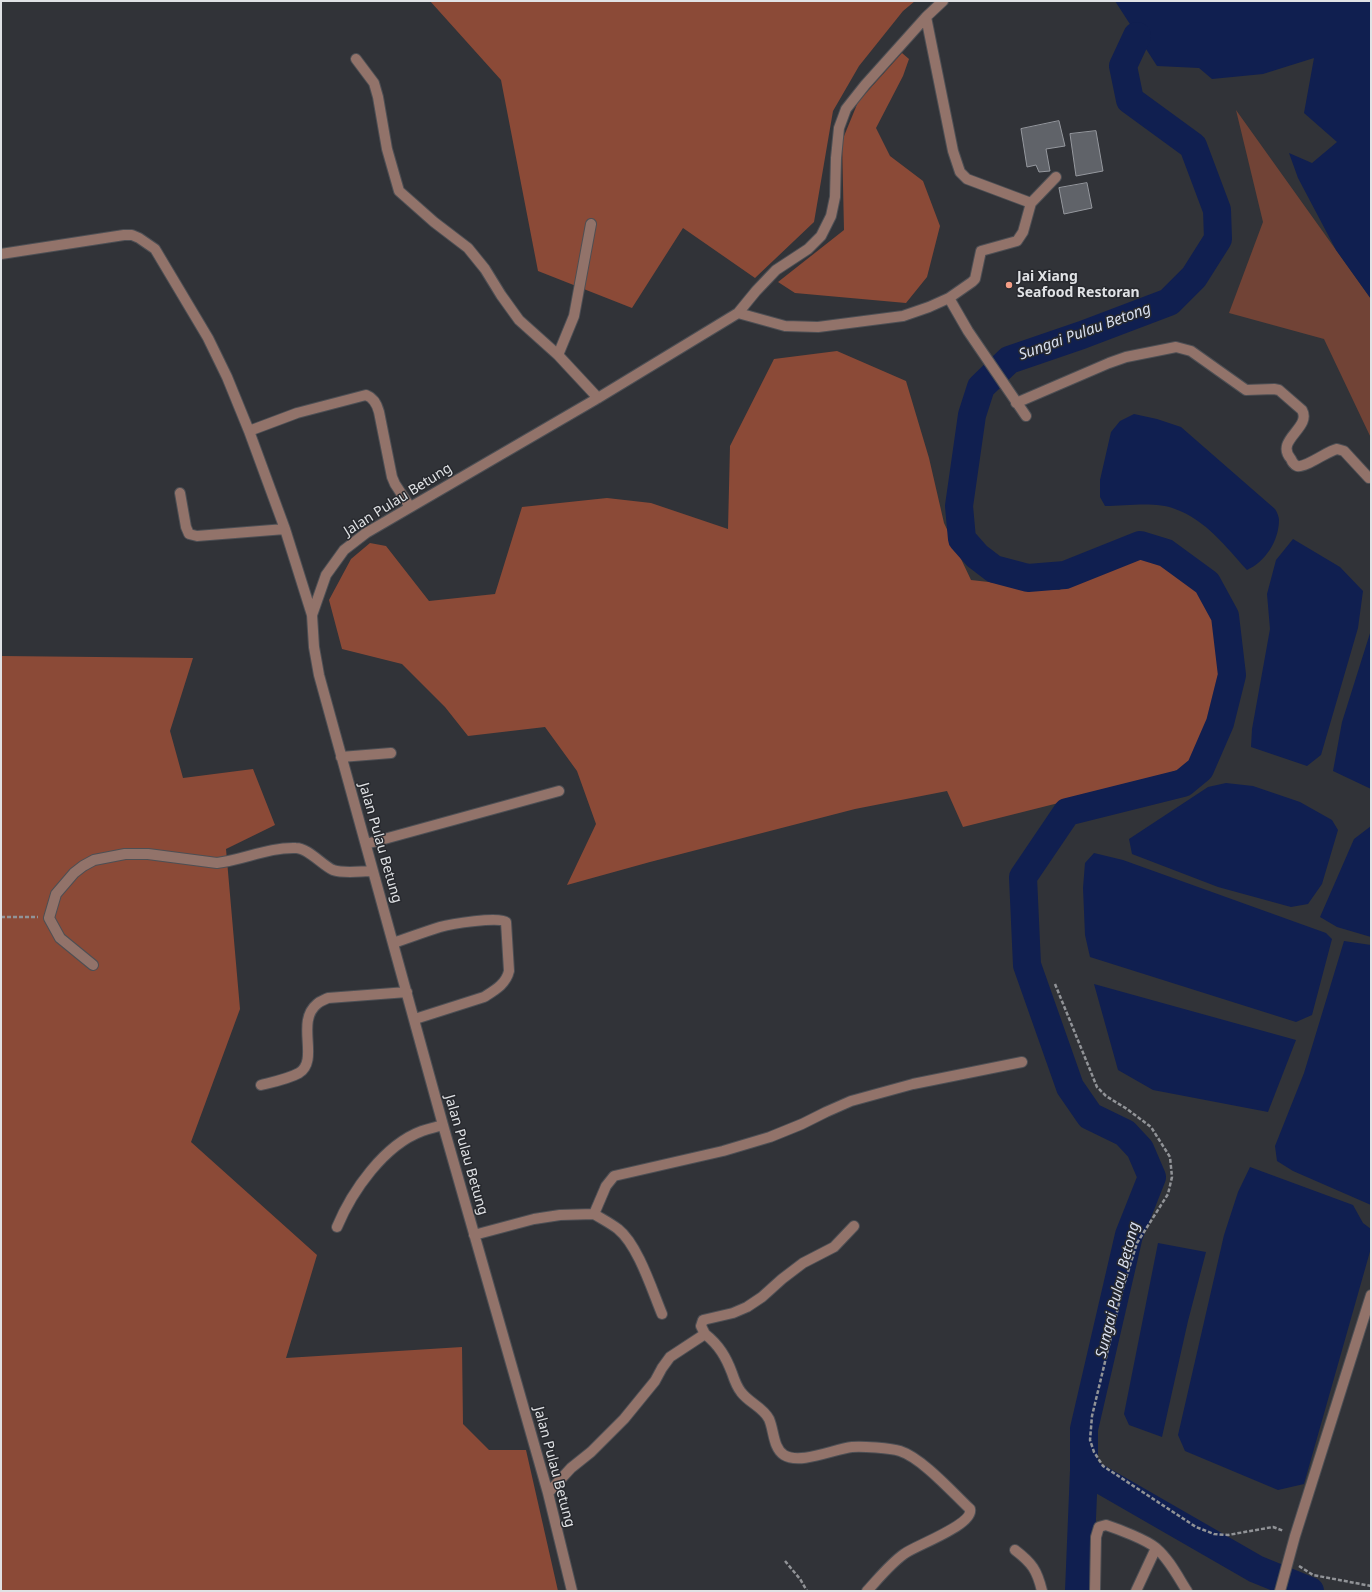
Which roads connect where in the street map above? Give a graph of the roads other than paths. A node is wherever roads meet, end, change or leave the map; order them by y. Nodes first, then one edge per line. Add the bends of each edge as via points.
1 (943, 1) edge
2 (926, 17) junction
3 (356, 59) dead end
4 (1056, 176) dead end
5 (1031, 203) junction
6 (591, 224) dead end
7 (1, 254) edge
8 (949, 298) junction
9 (738, 313) junction
10 (558, 355) junction
11 (598, 398) junction
12 (1015, 400) junction
13 (1026, 416) dead end
14 (249, 430) junction
15 (1369, 478) dead end
16 (180, 493) dead end
17 (410, 506) junction
18 (284, 529) junction
19 (312, 615) junction
20 (391, 753) dead end
21 (341, 757) junction
22 (558, 791) dead end
23 (366, 844) junction
24 (373, 871) junction
25 (392, 943) junction
26 (93, 965) dead end
27 (407, 992) junction
28 (415, 1019) junction
29 (1022, 1062) dead end
30 (261, 1086) dead end
31 (443, 1125) junction
32 (594, 1214) junction
33 (854, 1226) dead end
34 (337, 1227) dead end
35 (474, 1236) junction
36 (1371, 1294) edge
37 (662, 1314) dead end
38 (705, 1334) junction
39 (548, 1493) junction
40 (1156, 1548) junction
41 (1015, 1550) dead end
42 (1280, 1590) edge
43 (572, 1591) edge
44 (868, 1591) edge
45 (1042, 1591) edge
46 (1095, 1591) edge
47 (1136, 1591) edge
48 (1186, 1591) edge

1 - 2 street, Jalan Pulau Betung
2 - 5 street via 953,151 960,172 967,179
2 - 9 street, Jalan Pulau Betung via 846,109 839,128 835,197 831,216 821,236 808,249 776,270
3 - 10 street via 374,84 387,149 399,191 468,248 519,320
4 - 5 street
5 - 8 street via 1020,238 981,251 975,279
6 - 10 street via 574,316
7 - 14 street via 132,235 148,243 155,249 208,338
8 - 9 street via 903,316 818,327 785,326
8 - 12 street
9 - 11 street, Jalan Pulau Betung
10 - 11 street
11 - 17 street, Jalan Pulau Betung
12 - 13 street
12 - 15 street via 1126,357 1176,347 1191,351 1246,390 1279,390 1302,410 1302,422 1286,446 1287,455 1295,465 1304,465 1337,449 1344,451
14 - 17 street via 315,408 366,395 377,405 380,412 392,478
14 - 18 street
16 - 18 street via 190,534 197,536
17 - 19 street, Jalan Pulau Betung via 344,550 326,575
18 - 19 street
19 - 21 street, Jalan Pulau Betung via 319,676
20 - 21 street
21 - 23 street, Jalan Pulau Betung
22 - 23 street
23 - 24 street, Jalan Pulau Betung
24 - 25 street, Jalan Pulau Betung
24 - 26 street via 332,869 297,848 269,851 217,863 148,854 125,854 94,860 83,866 56,894 49,918 60,938
25 - 27 street, Jalan Pulau Betung
25 - 28 street via 441,927 502,919 506,922 509,972 507,979 484,997
27 - 28 street, Jalan Pulau Betung
27 - 30 street via 328,998 317,1004 309,1014 306,1026 306,1066 300,1072
28 - 31 street, Jalan Pulau Betung
29 - 32 street via 913,1084 851,1101 770,1137 614,1176 606,1186
31 - 34 street via 421,1131 386,1154 345,1207
31 - 35 street, Jalan Pulau Betung
32 - 35 street via 534,1219
32 - 37 street via 625,1236 635,1252
33 - 38 street via 834,1247 803,1263 747,1307 703,1320 701,1326
35 - 39 street, Jalan Pulau Betung
36 - 42 street
38 - 39 street via 670,1357 655,1381 624,1420 571,1468
38 - 44 street via 721,1349 741,1393 764,1411 769,1419 777,1448 782,1454 788,1457 808,1457 862,1446 900,1451 930,1471 970,1509 971,1512 964,1522 904,1554
39 - 43 street, Jalan Pulau Betung
40 - 46 street via 1122,1530 1106,1525 1099,1527 1096,1537
40 - 47 street
40 - 48 street via 1170,1564
41 - 45 street via 1032,1565

